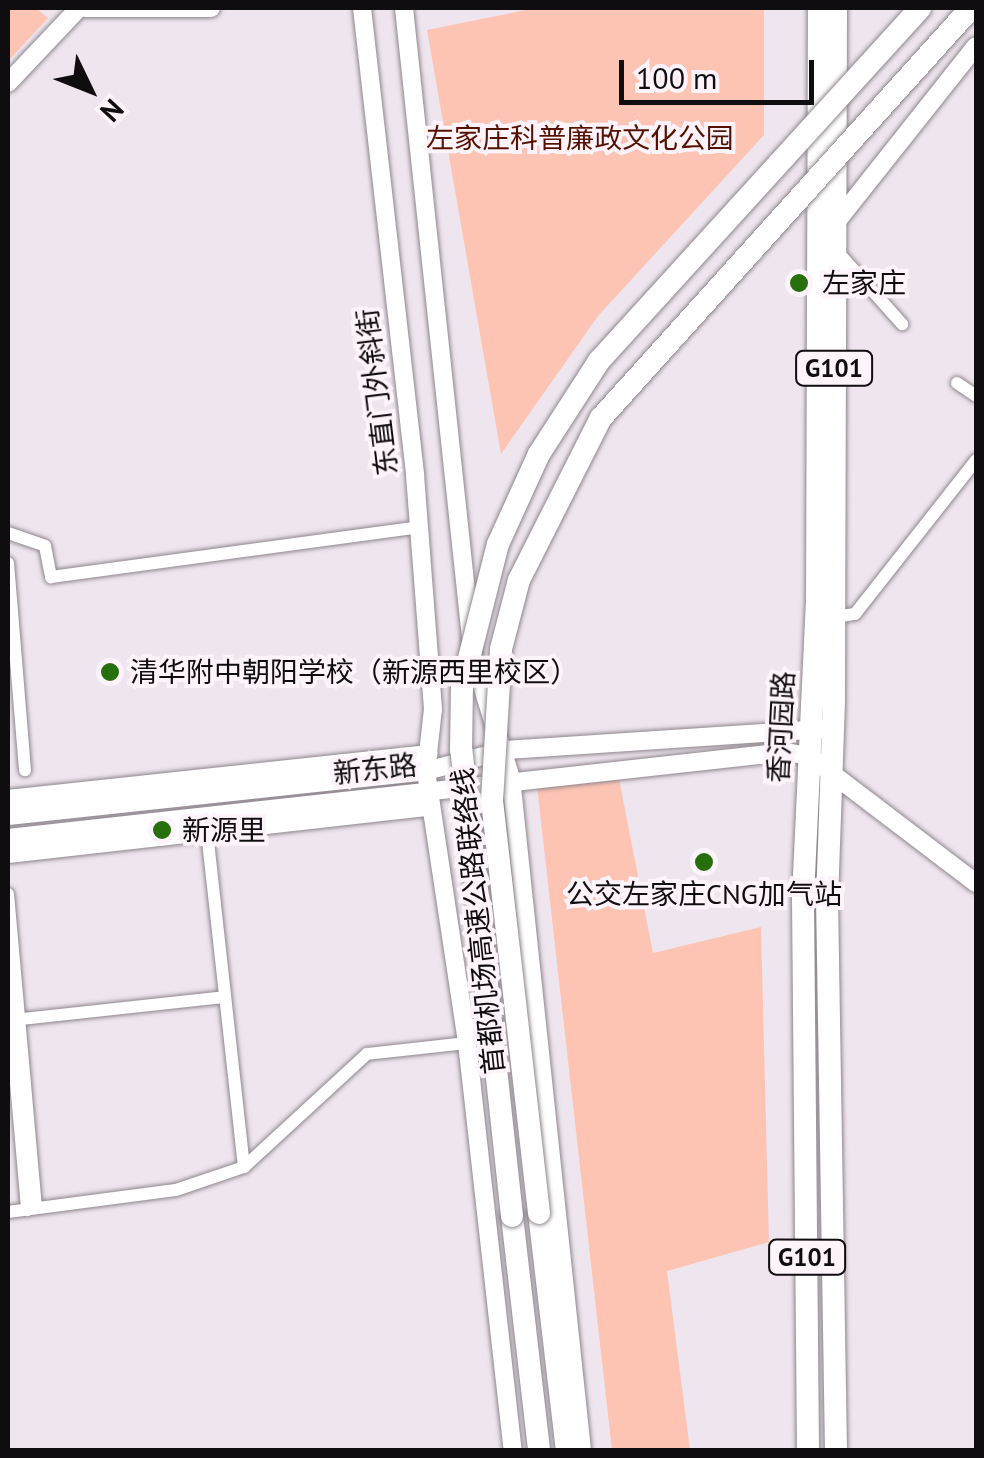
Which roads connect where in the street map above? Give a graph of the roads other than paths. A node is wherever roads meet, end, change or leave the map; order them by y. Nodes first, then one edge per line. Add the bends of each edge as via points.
1 (82, 8) edge
2 (211, 8) edge
3 (362, 8) edge
4 (404, 8) edge
5 (818, 8) edge
6 (836, 8) edge
7 (920, 8) edge
8 (972, 8) edge
9 (976, 46) edge
10 (8, 83) edge
11 (834, 236) junction
12 (902, 324) dead end
13 (956, 383) dead end
14 (976, 396) edge
15 (976, 460) edge
16 (419, 527) junction
17 (8, 533) edge
18 (8, 563) edge
19 (834, 618) junction
20 (822, 729) junction
21 (506, 750) junction
22 (809, 756) junction
23 (428, 762) junction
24 (25, 770) dead end
25 (832, 776) junction
26 (511, 778) junction
27 (8, 799) edge
28 (429, 799) junction
29 (8, 816) edge
30 (207, 832) junction
31 (8, 838) edge
32 (8, 854) edge
33 (976, 884) edge
34 (8, 894) edge
35 (8, 991) edge
36 (225, 997) junction
37 (15, 1020) junction
38 (467, 1043) junction
39 (244, 1166) junction
40 (31, 1209) junction
41 (8, 1212) edge
42 (513, 1450) edge
43 (539, 1450) edge
44 (567, 1450) edge
45 (582, 1450) edge
46 (808, 1450) edge
47 (836, 1450) edge

1 - 2 main road
1 - 10 main road
3 - 16 main road, 东直门外斜街
4 - 21 main road via 473,658
5 - 20 highway, 香河园路 / G101
6 - 11 highway, 香河园路 / G101
7 - 43 highway, 首都机场高速公路联络线, bridge via 599,361 539,454 498,544 462,686 461,750
8 - 44 highway, 首都机场高速公路联络线, bridge via 640,370 574,462 519,580 500,649 492,800
9 - 11 main road
11 - 12 street
11 - 19 highway, 香河园路 / G101
13 - 14 street
15 - 19 street via 855,614
16 - 17 street via 52,577 45,546
16 - 23 main road, 东直门外斜街 via 433,710
18 - 24 street
19 - 20 highway, 香河园路 / G101
20 - 21 main road
20 - 22 highway, 香河园路 / G101
20 - 25 highway, 香河园路 / G101
21 - 23 main road
21 - 26 main road
22 - 25 main road
22 - 26 main road, 新东路 via 786,752
22 - 46 highway, 香河园路 / G101 via 803,897
23 - 27 main road
23 - 28 main road, 东直门外斜街
23 - 29 main road, 新东路
25 - 33 main road
25 - 47 highway, 香河园路 / G101 via 827,898
26 - 28 main road, 新东路
26 - 45 main road
28 - 30 main road
28 - 31 main road, 新东路
28 - 38 main road, 东直门外斜街
30 - 32 main road
30 - 36 street
34 - 37 street
35 - 37 street
36 - 37 street
36 - 39 street
37 - 40 street
38 - 39 street via 367,1054
38 - 42 main road, 东直门外斜街
39 - 40 street via 176,1190
40 - 41 street

